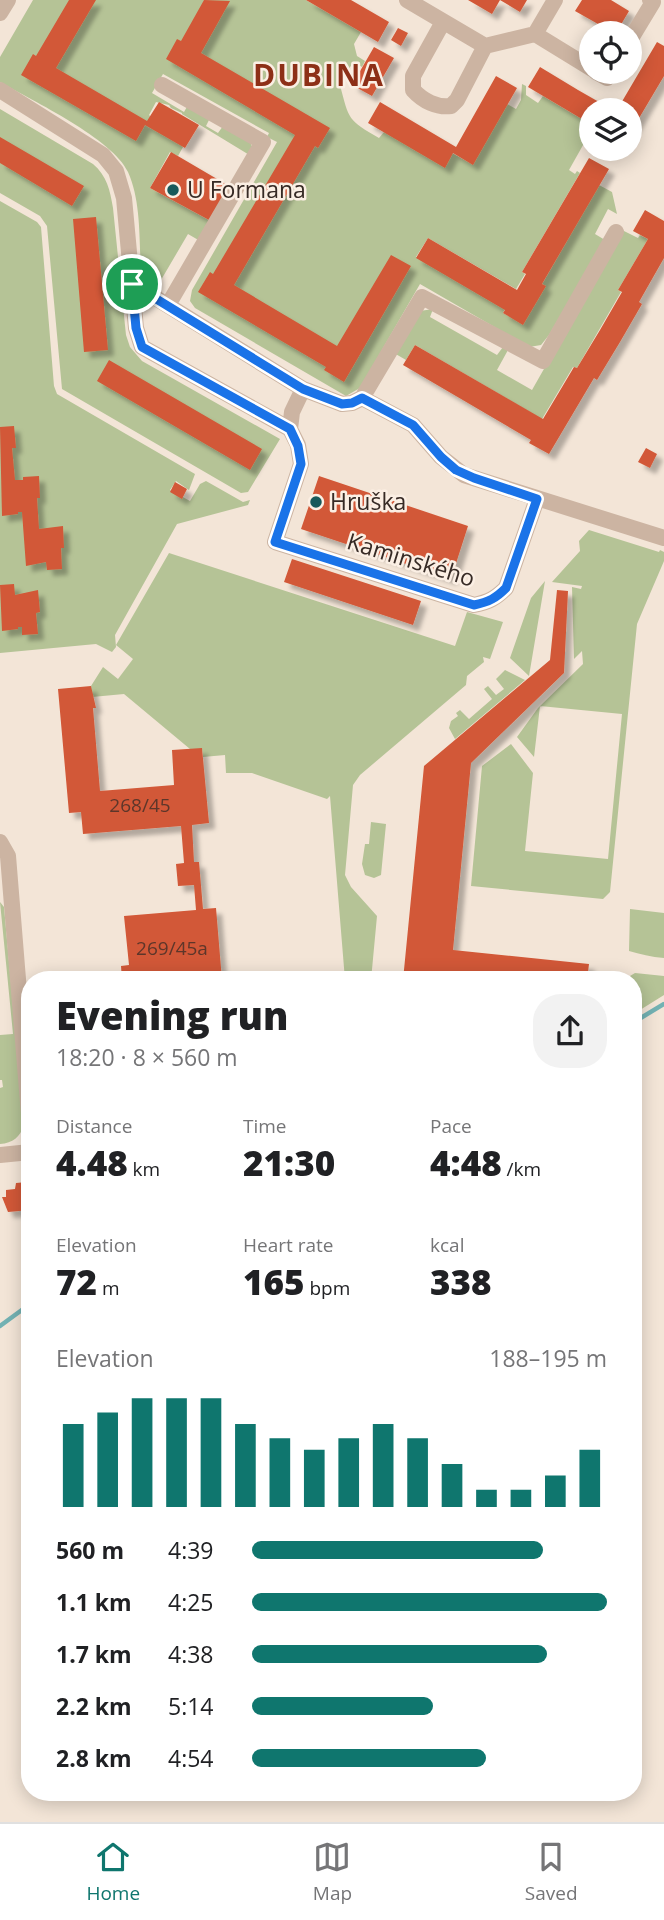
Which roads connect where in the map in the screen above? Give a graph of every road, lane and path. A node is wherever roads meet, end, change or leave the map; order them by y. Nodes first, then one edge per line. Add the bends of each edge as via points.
1 (8, 0) edge
2 (407, 0) edge
3 (555, 0) edge
4 (656, 3) edge
5 (0, 13) edge
6 (443, 22) junction
7 (642, 23) edge
8 (535, 34) junction
9 (485, 46) junction
10 (579, 61) edge
11 (162, 85) dead end
12 (0, 90) edge
13 (616, 232) dead end
14 (132, 284) junction
15 (168, 304) junction
16 (303, 389) junction
17 (362, 398) junction
18 (290, 429) junction
19 (537, 499) junction
20 (664, 538) edge
21 (0, 842) edge
22 (21, 990) edge
23 (21, 1153) edge
24 (0, 1155) edge

1 - 5 street
2 - 6 street
3 - 8 street
4 - 7 street
6 - 9 street
6 - 9 street via 413,76 413,90 419,96 436,105 451,106
8 - 9 street
8 - 10 street
11 - 15 street via 263,142
12 - 14 street via 103,155 116,171 124,198
13 - 17 street via 543,361 422,297
14 - 15 street
14 - 18 street via 142,347
15 - 16 street
16 - 17 street via 342,404
16 - 18 street
17 - 19 street via 413,425 456,470
18 - 19 street, Kaminského via 301,464 275,542 474,605 488,603 506,588
19 - 20 street
21 - 22 street via 8,856
23 - 24 street

